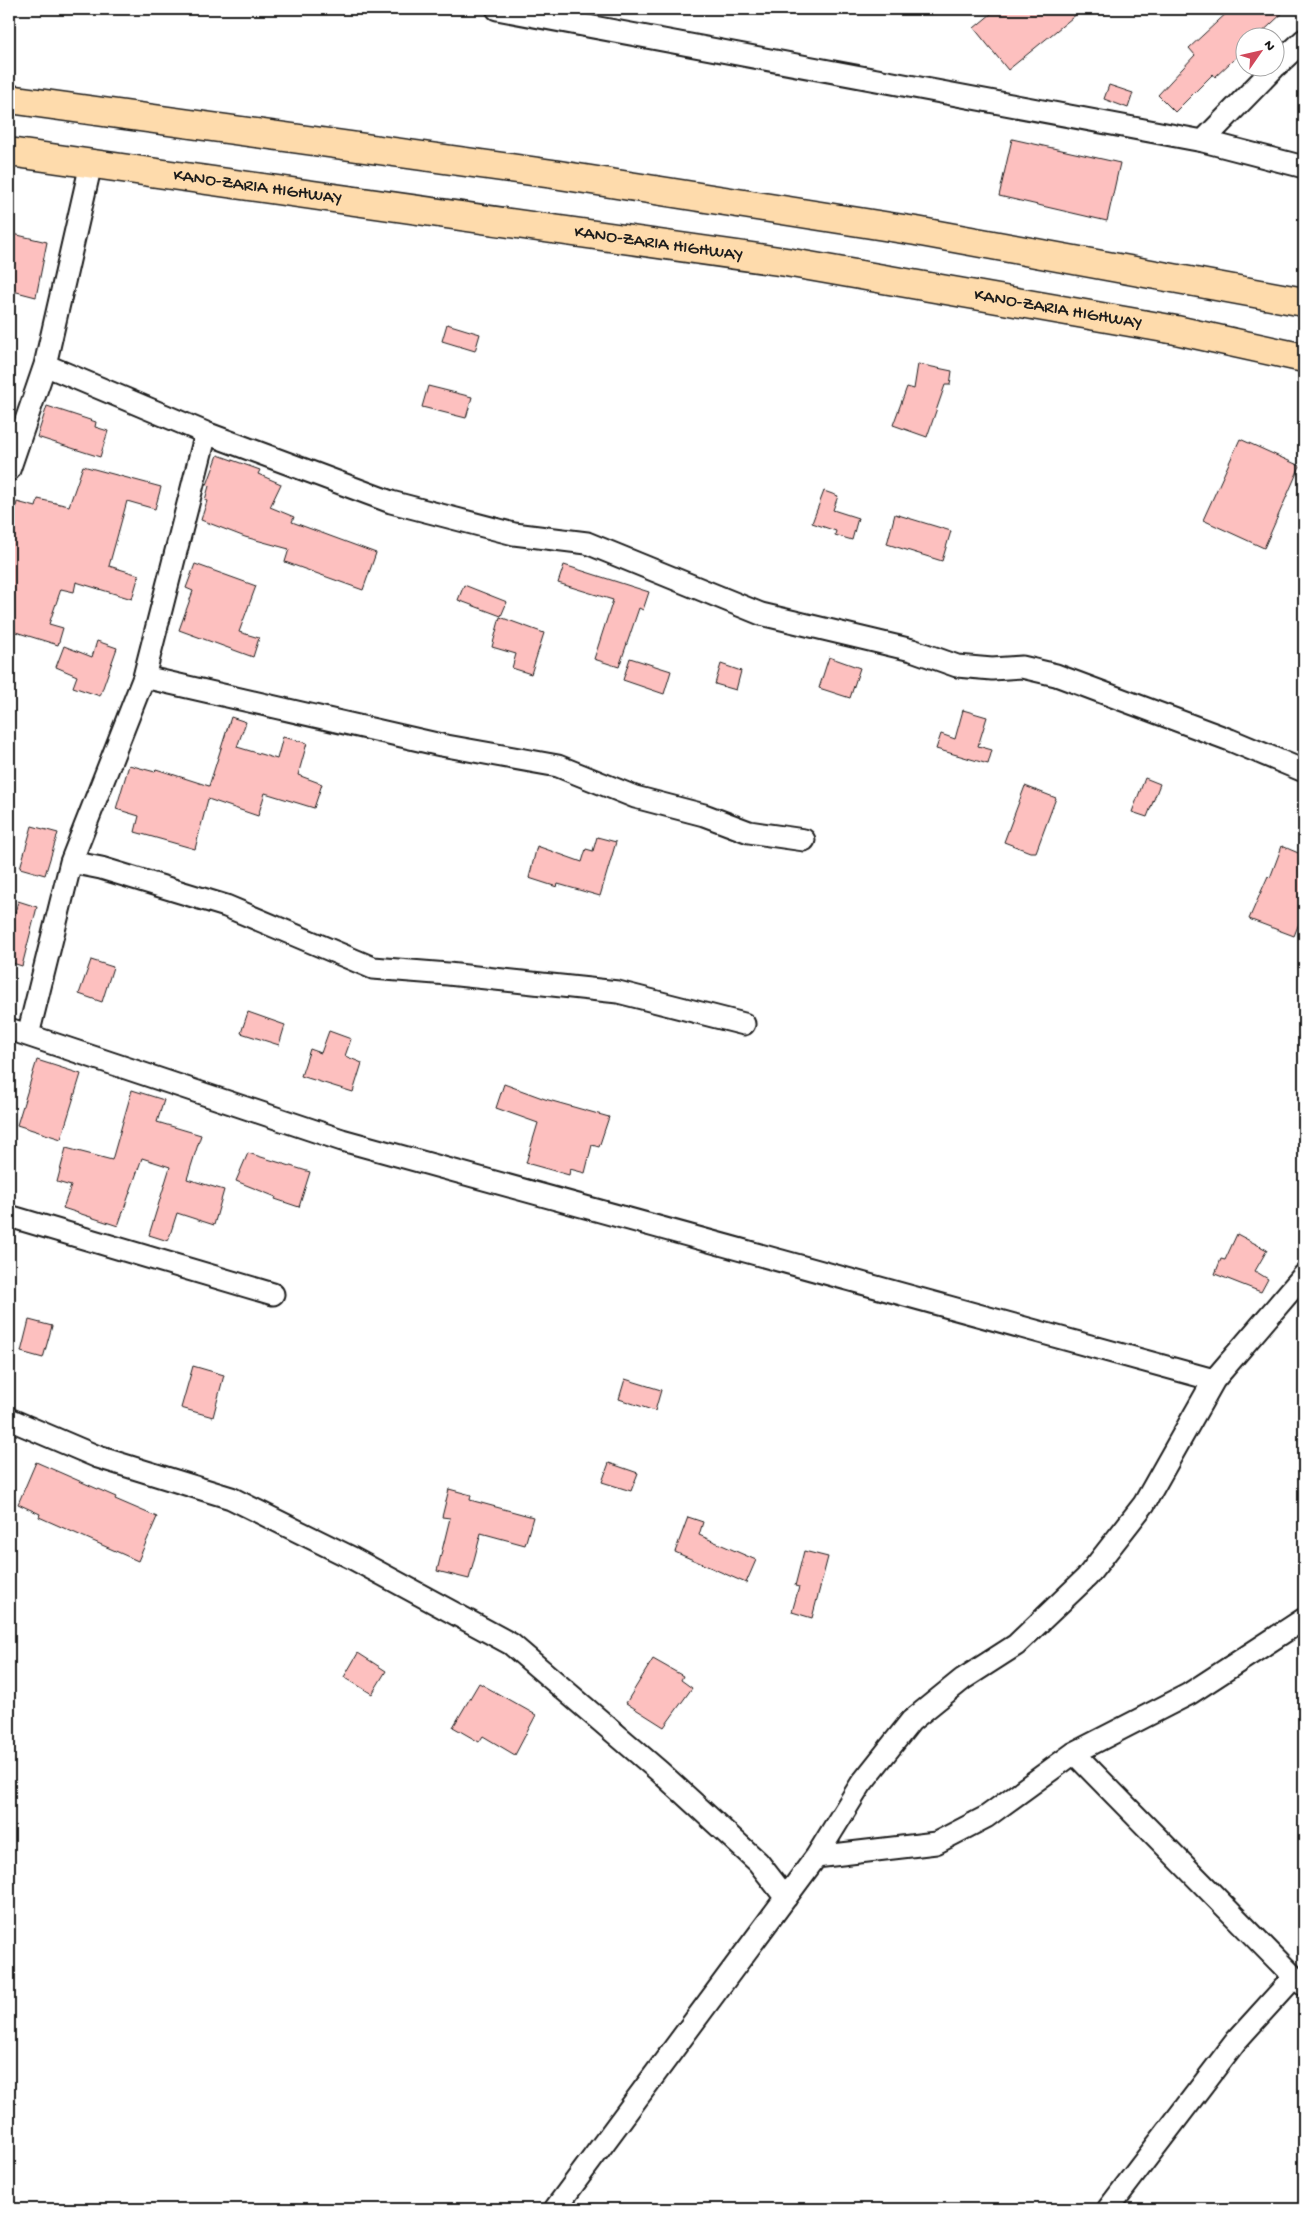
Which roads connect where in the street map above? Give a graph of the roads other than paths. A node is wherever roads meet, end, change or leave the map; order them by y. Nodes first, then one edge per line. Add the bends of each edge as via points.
1 (497, 9) edge
2 (1304, 40) edge
3 (1286, 57) edge
4 (1264, 78) edge
5 (9, 99) edge
6 (1203, 141) junction
7 (9, 152) edge
8 (91, 164) junction
9 (1304, 167) edge
10 (1304, 302) edge
11 (1304, 358) edge
12 (45, 365) junction
13 (206, 433) junction
14 (9, 470) edge
15 (144, 677) junction
16 (1304, 771) edge
17 (804, 840) dead end
18 (72, 862) junction
19 (744, 1024) dead end
20 (19, 1032) edge
21 (9, 1216) edge
22 (1304, 1275) edge
23 (273, 1294) dead end
24 (1214, 1380) junction
25 (9, 1419) edge
26 (1304, 1619) edge
27 (1074, 1753) junction
28 (816, 1857) junction
29 (786, 1898) junction
30 (1299, 1981) edge
31 (555, 2209) edge
32 (1108, 2209) edge

1 - 6 street
2 - 3 street
4 - 6 street
5 - 10 highway via 553,174 916,231
6 - 9 street
7 - 8 highway, KANO-ZARIA HIGHWAY
8 - 11 highway, KANO-ZARIA HIGHWAY via 786,262 1176,330
8 - 12 street
12 - 13 street
12 - 14 street
13 - 15 street
13 - 16 street via 391,502 514,534 587,543 761,614 912,650 957,666 1022,667 1056,675
15 - 17 street via 441,745 558,766 635,797 704,815 749,832
15 - 18 street
18 - 19 street via 226,906 373,968 618,992
18 - 20 street
20 - 24 street via 342,1140
21 - 23 street
22 - 24 street
24 - 28 street via 1144,1504 1087,1577 1016,1645 963,1679 911,1721 861,1784
25 - 29 street via 98,1457 231,1498 352,1558 511,1644 660,1772 751,1856
26 - 27 street via 1189,1694
27 - 28 street via 986,1817 936,1843
27 - 30 street
28 - 29 street
29 - 31 street
30 - 32 street via 1236,2041

